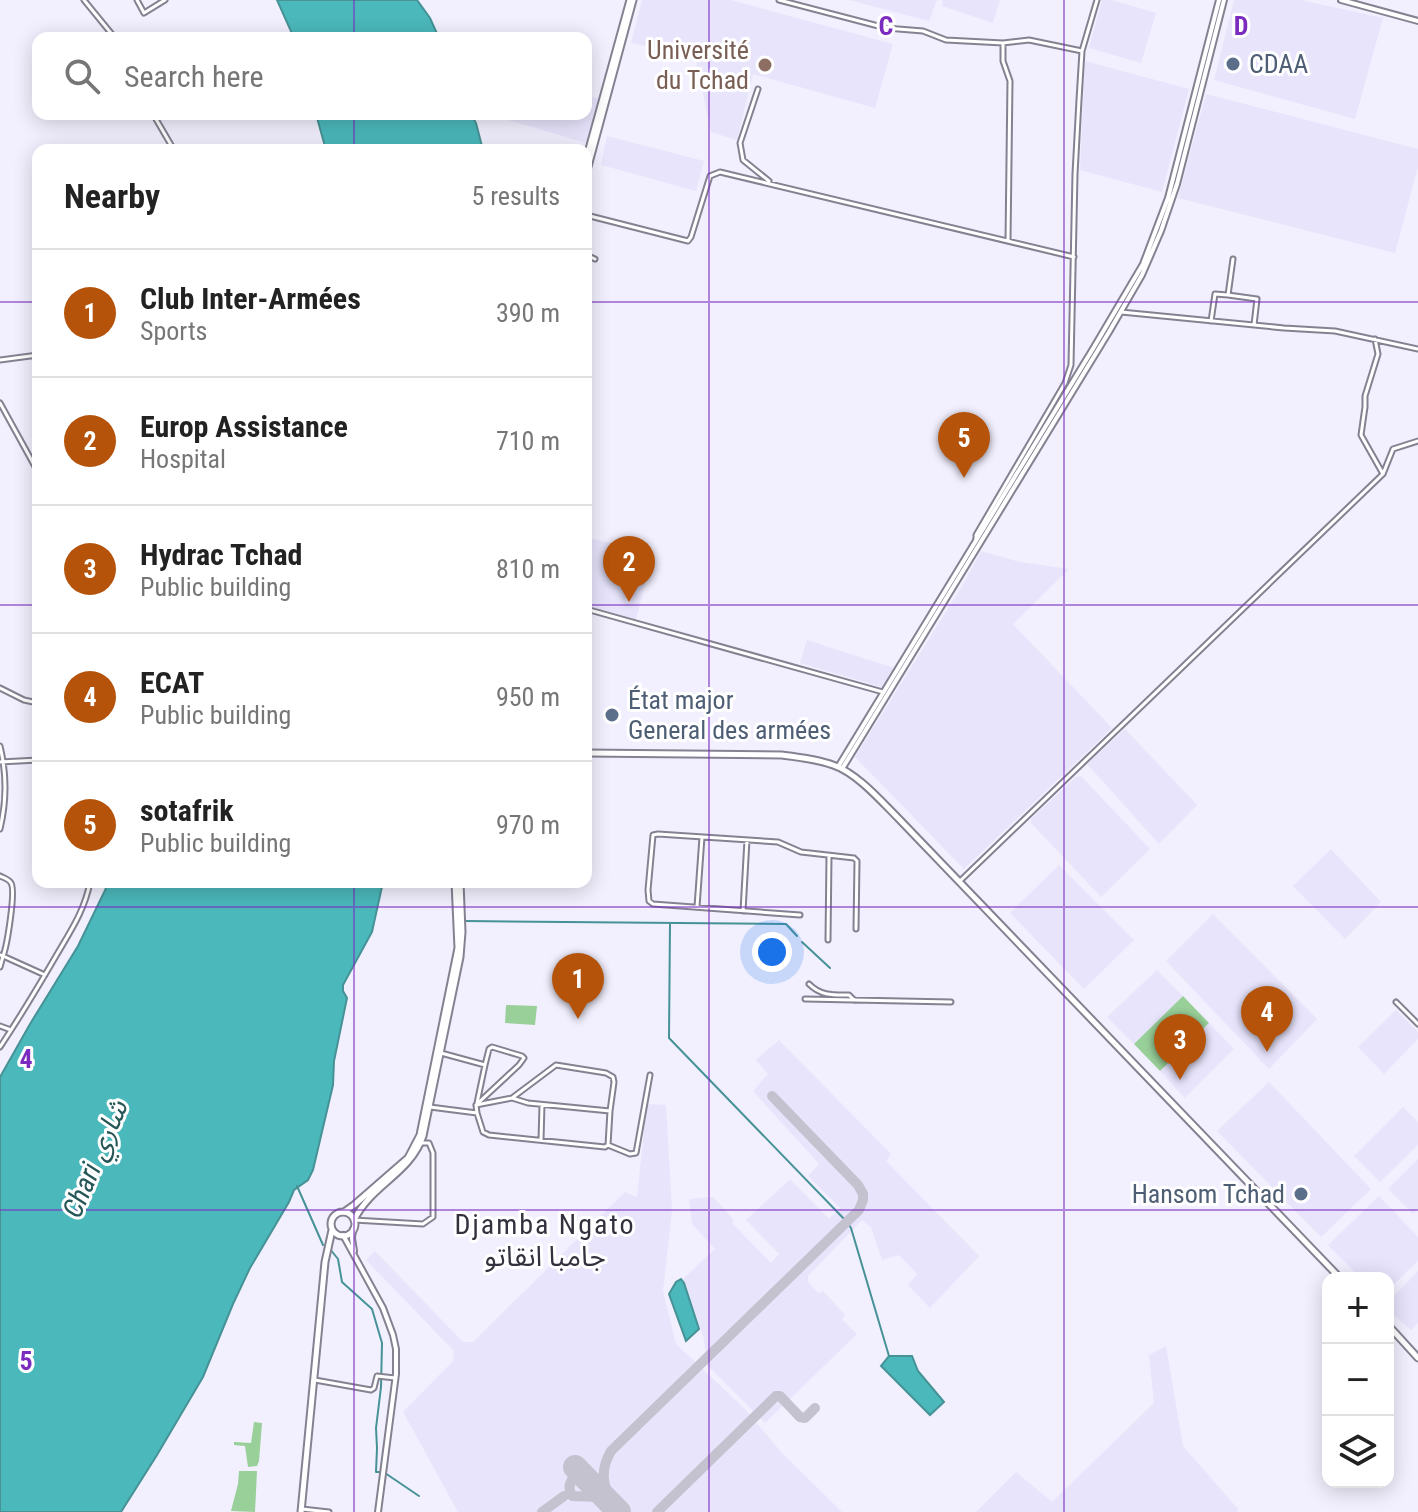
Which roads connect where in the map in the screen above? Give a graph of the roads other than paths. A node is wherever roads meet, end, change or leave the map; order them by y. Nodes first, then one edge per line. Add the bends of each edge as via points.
1 (84, 0) edge
2 (137, 0) edge
3 (165, 0) edge
4 (632, 0) edge
5 (779, 0) edge
6 (1097, 0) edge
7 (1222, 0) edge
8 (1341, 0) edge
9 (1418, 21) edge
10 (110, 32) edge
11 (1003, 43) junction
12 (1082, 51) junction
13 (758, 89) dead end
14 (156, 120) edge
15 (597, 126) junction
16 (170, 144) edge
17 (591, 144) edge
18 (592, 148) edge
19 (772, 184) junction
20 (592, 217) edge
21 (1008, 241) junction
22 (1074, 257) junction
23 (592, 258) edge
24 (595, 259) dead end
25 (1233, 259) dead end
26 (1228, 295) junction
27 (1121, 312) junction
28 (1211, 321) junction
29 (1254, 325) junction
30 (1375, 339) junction
31 (1418, 349) edge
32 (32, 356) edge
33 (0, 360) edge
34 (0, 403) edge
35 (1418, 441) edge
36 (32, 461) edge
37 (1383, 474) junction
38 (978, 542) junction
39 (592, 611) edge
40 (0, 688) edge
41 (886, 694) junction
42 (32, 702) edge
43 (0, 746) edge
44 (592, 753) edge
45 (32, 760) edge
46 (2, 762) edge
47 (842, 766) junction
48 (0, 829) edge
49 (702, 837) junction
50 (747, 840) junction
51 (829, 854) junction
52 (0, 876) edge
53 (958, 883) junction
54 (89, 888) edge
55 (457, 888) edge
56 (697, 907) junction
57 (743, 911) junction
58 (800, 915) dead end
59 (856, 929) dead end
60 (828, 940) dead end
61 (2, 956) edge
62 (0, 967) edge
63 (45, 975) junction
64 (809, 984) dead end
65 (805, 999) dead end
66 (854, 1000) junction
67 (951, 1002) dead end
68 (1396, 1002) dead end
69 (1418, 1024) edge
70 (0, 1026) edge
71 (11, 1030) junction
72 (0, 1047) edge
73 (439, 1055) junction
74 (485, 1065) junction
75 (650, 1075) dead end
76 (512, 1098) junction
77 (476, 1105) junction
78 (542, 1105) junction
79 (430, 1107) junction
80 (610, 1111) junction
81 (477, 1113) junction
82 (541, 1140) junction
83 (421, 1143) junction
84 (608, 1145) junction
85 (344, 1212) junction
86 (354, 1220) junction
87 (353, 1229) junction
88 (332, 1230) junction
89 (341, 1235) junction
90 (330, 1242) junction
91 (357, 1260) junction
92 (1334, 1272) edge
93 (1394, 1332) edge
94 (1418, 1358) edge
95 (395, 1378) junction
96 (315, 1380) junction
97 (301, 1510) edge
98 (329, 1512) edge
99 (378, 1512) edge

1 - 10 street
2 - 3 street via 144,13
4 - 15 main road
5 - 11 street via 946,40
6 - 12 street
7 - 27 street via 1173,199 1153,253
7 - 38 street via 1170,190 1143,264
8 - 9 street
11 - 12 street via 1029,40
11 - 21 street via 1010,81
12 - 22 street
13 - 19 street via 740,144 743,160
14 - 16 street
15 - 17 main road
15 - 18 main road
19 - 20 street via 730,173 710,176 688,241
19 - 21 street
21 - 22 street
22 - 38 street via 1069,374 978,531
23 - 24 street
25 - 26 street
26 - 28 street via 1215,294
26 - 29 street via 1257,299
27 - 28 street
27 - 38 street
28 - 29 street
29 - 30 street
30 - 31 street
30 - 37 street via 1378,354 1365,396 1361,435
32 - 33 street
34 - 36 street
35 - 37 street via 1393,449
37 - 53 street
38 - 41 street
39 - 41 street
40 - 42 street
41 - 47 street
43 - 46 street
44 - 47 main road via 761,754
45 - 46 street
46 - 48 street via 6,797
47 - 53 main road
49 - 50 street
49 - 56 street
49 - 56 street via 653,835 648,890 653,904
50 - 51 street
50 - 57 street
51 - 59 street via 857,861
51 - 60 street
52 - 61 street via 12,886
53 - 92 main road
54 - 63 street via 75,925
55 - 73 main road via 461,948
56 - 57 street
57 - 58 street
61 - 62 street
61 - 63 street
63 - 71 street
64 - 66 street via 826,995 849,995
65 - 66 street
66 - 67 street
68 - 69 street
70 - 71 street
71 - 72 street
73 - 74 street
73 - 79 main road
73 - 85 main road via 414,1149
74 - 77 street
74 - 77 street via 492,1047 524,1059
75 - 84 street via 636,1153
76 - 77 street
76 - 78 street
76 - 80 street via 562,1065 613,1077
77 - 81 street
78 - 80 street
78 - 82 street
79 - 81 street
79 - 83 main road
80 - 84 street
81 - 82 street via 487,1134
82 - 84 street
83 - 86 main road via 412,1160 364,1202
83 - 86 street via 429,1143 433,1153 433,1217 423,1224
85 - 86 main road
85 - 88 main road via 332,1217
86 - 87 main road
87 - 89 main road
87 - 91 street
88 - 89 main road
88 - 90 main road
89 - 90 main road
89 - 91 street
90 - 96 main road
91 - 95 street via 388,1320 396,1349
93 - 94 main road
95 - 96 street via 377,1376 372,1390
95 - 99 street
96 - 97 main road
97 - 98 street

